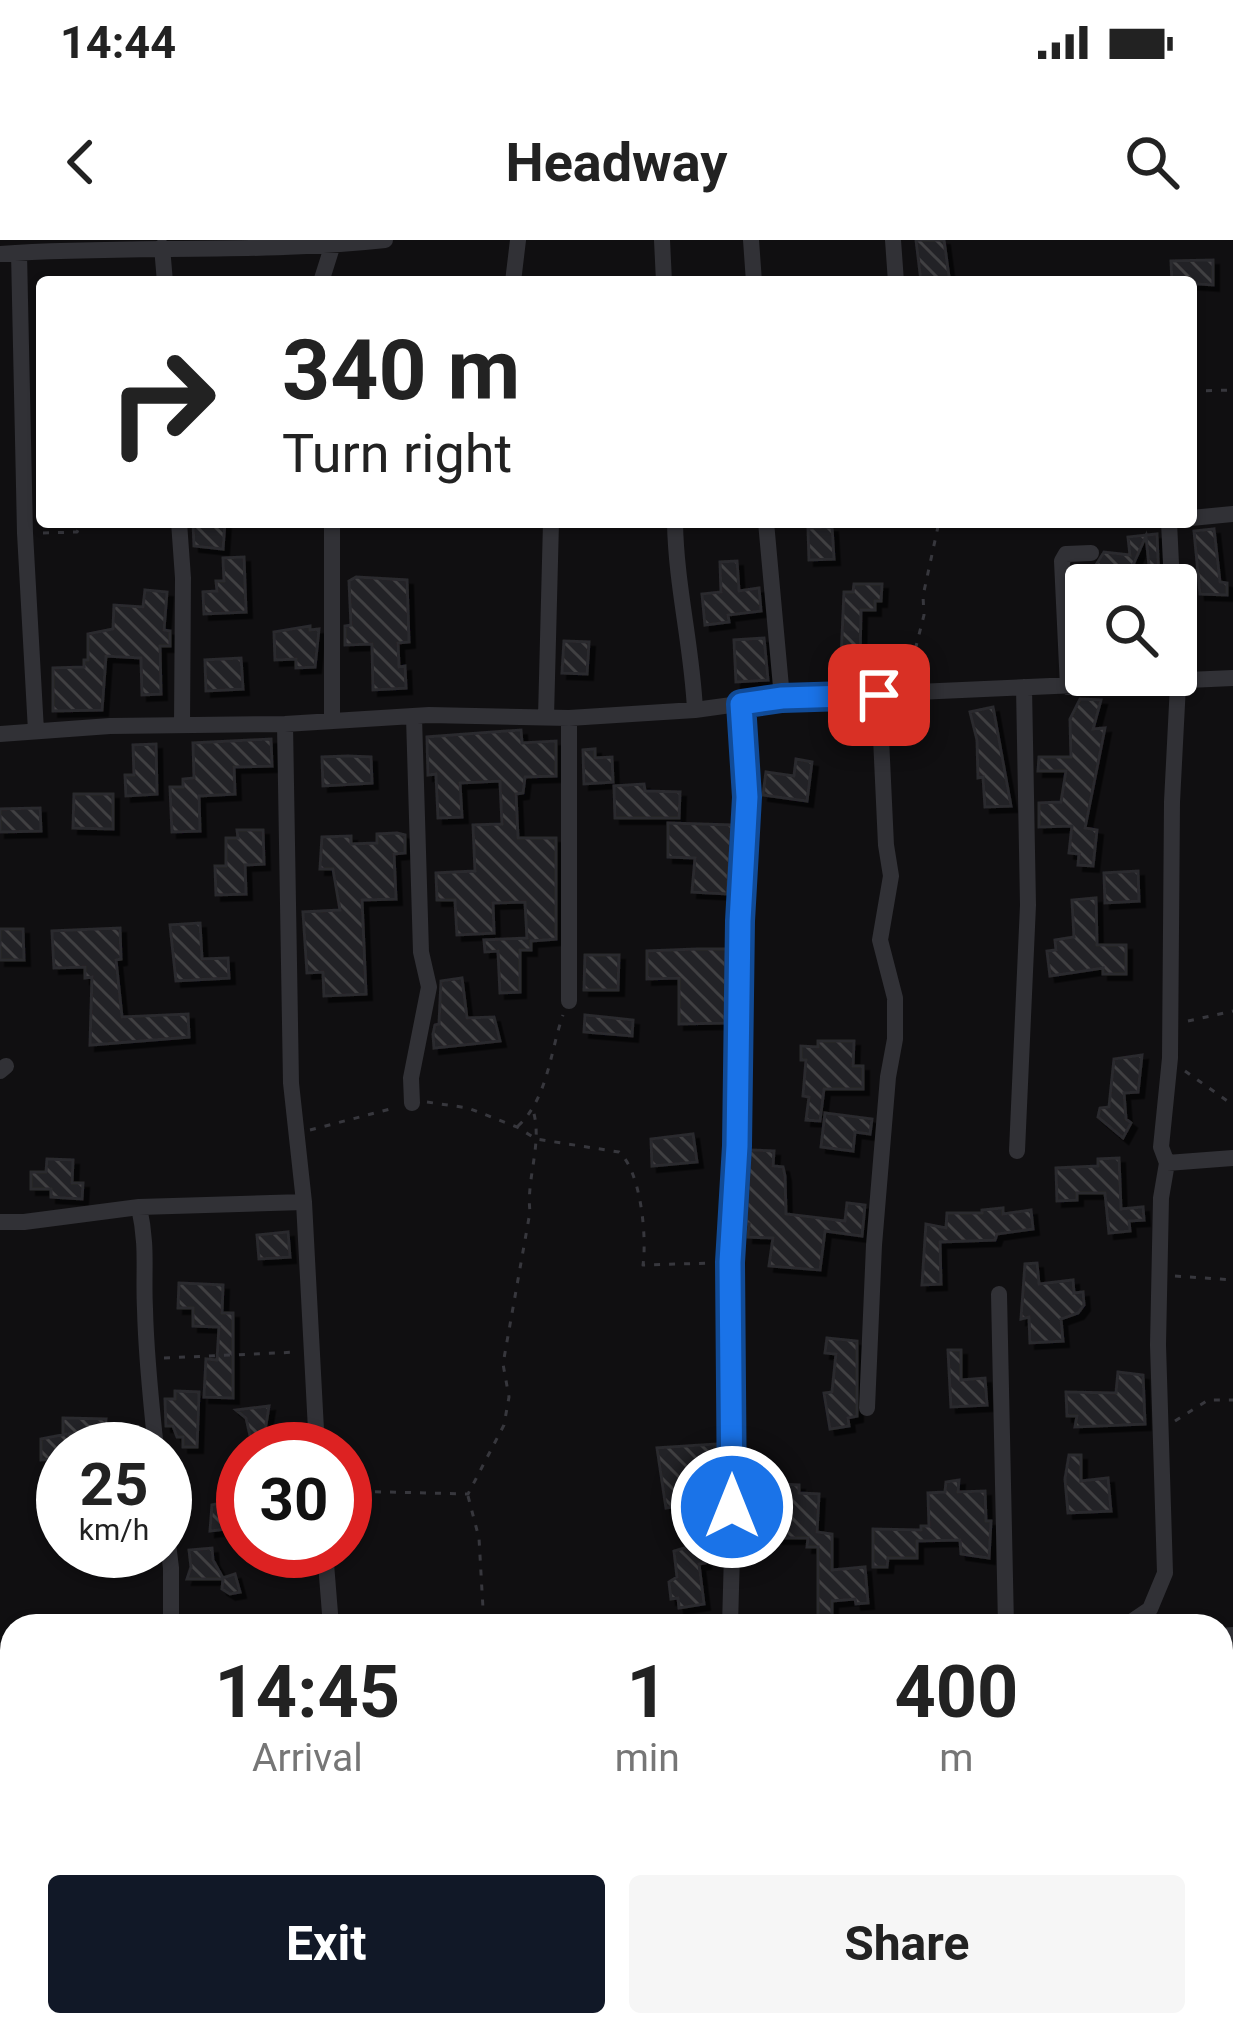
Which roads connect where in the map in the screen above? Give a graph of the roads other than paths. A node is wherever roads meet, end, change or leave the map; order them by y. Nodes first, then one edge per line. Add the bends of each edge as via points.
1 (385, 240) edge
2 (518, 240) edge
3 (662, 240) edge
4 (752, 240) edge
5 (893, 240) edge
6 (333, 244) junction
7 (162, 247) junction
8 (9, 253) edge
9 (164, 276) edge
10 (323, 276) edge
11 (514, 276) edge
12 (664, 276) edge
13 (754, 276) edge
14 (896, 276) edge
15 (1233, 514) edge
16 (1197, 517) edge
17 (179, 528) edge
18 (332, 528) edge
19 (551, 528) edge
20 (675, 528) edge
21 (767, 528) edge
22 (1169, 528) edge
23 (1091, 553) dead end
24 (1171, 564) edge
25 (1065, 615) edge
26 (1233, 678) edge
27 (1197, 680) edge
28 (1024, 687) junction
29 (1065, 687) edge
30 (879, 695) junction
31 (1177, 696) edge
32 (782, 698) junction
33 (741, 704) junction
34 (695, 710) junction
35 (414, 716) junction
36 (545, 717) junction
37 (569, 718) junction
38 (332, 720) junction
39 (285, 724) junction
40 (182, 725) junction
41 (36, 731) junction
42 (0, 734) edge
43 (569, 1000) road end
44 (412, 1103) road end
45 (1017, 1151) dead end
46 (1233, 1158) edge
47 (1168, 1163) junction
48 (304, 1202) junction
49 (140, 1207) junction
50 (0, 1222) edge
51 (999, 1294) dead end
52 (867, 1408) dead end
53 (153, 1422) edge
54 (316, 1422) edge
55 (171, 1578) edge
56 (327, 1578) edge
57 (171, 1614) edge
58 (330, 1614) edge
59 (730, 1614) edge
60 (1006, 1614) edge
61 (1144, 1614) edge

1 - 6 street
2 - 11 street
3 - 12 street
4 - 13 street
5 - 14 street
6 - 7 street
6 - 10 street
7 - 8 street
7 - 9 street
8 - 41 street
15 - 16 street
17 - 40 street
18 - 38 street
19 - 36 street
20 - 34 street
21 - 32 street
22 - 24 street
23 - 25 street via 1062,561
26 - 27 street
28 - 29 street
28 - 30 street
28 - 45 street via 1028,905
30 - 32 street
30 - 52 street via 891,876 880,940 896,1039
31 - 47 street via 1161,1147
32 - 33 street
33 - 34 street
33 - 59 street via 747,834 730,1262
34 - 37 street
35 - 36 street
35 - 38 street
35 - 44 street via 421,952 429,987
36 - 37 street
37 - 43 street
38 - 39 street
39 - 40 street
39 - 48 street via 291,1083
40 - 41 street
41 - 42 street
46 - 47 street
47 - 61 street via 1158,1345 1166,1573
48 - 49 street
48 - 54 street
49 - 50 street
49 - 53 street
51 - 60 street
55 - 57 street
56 - 58 street

